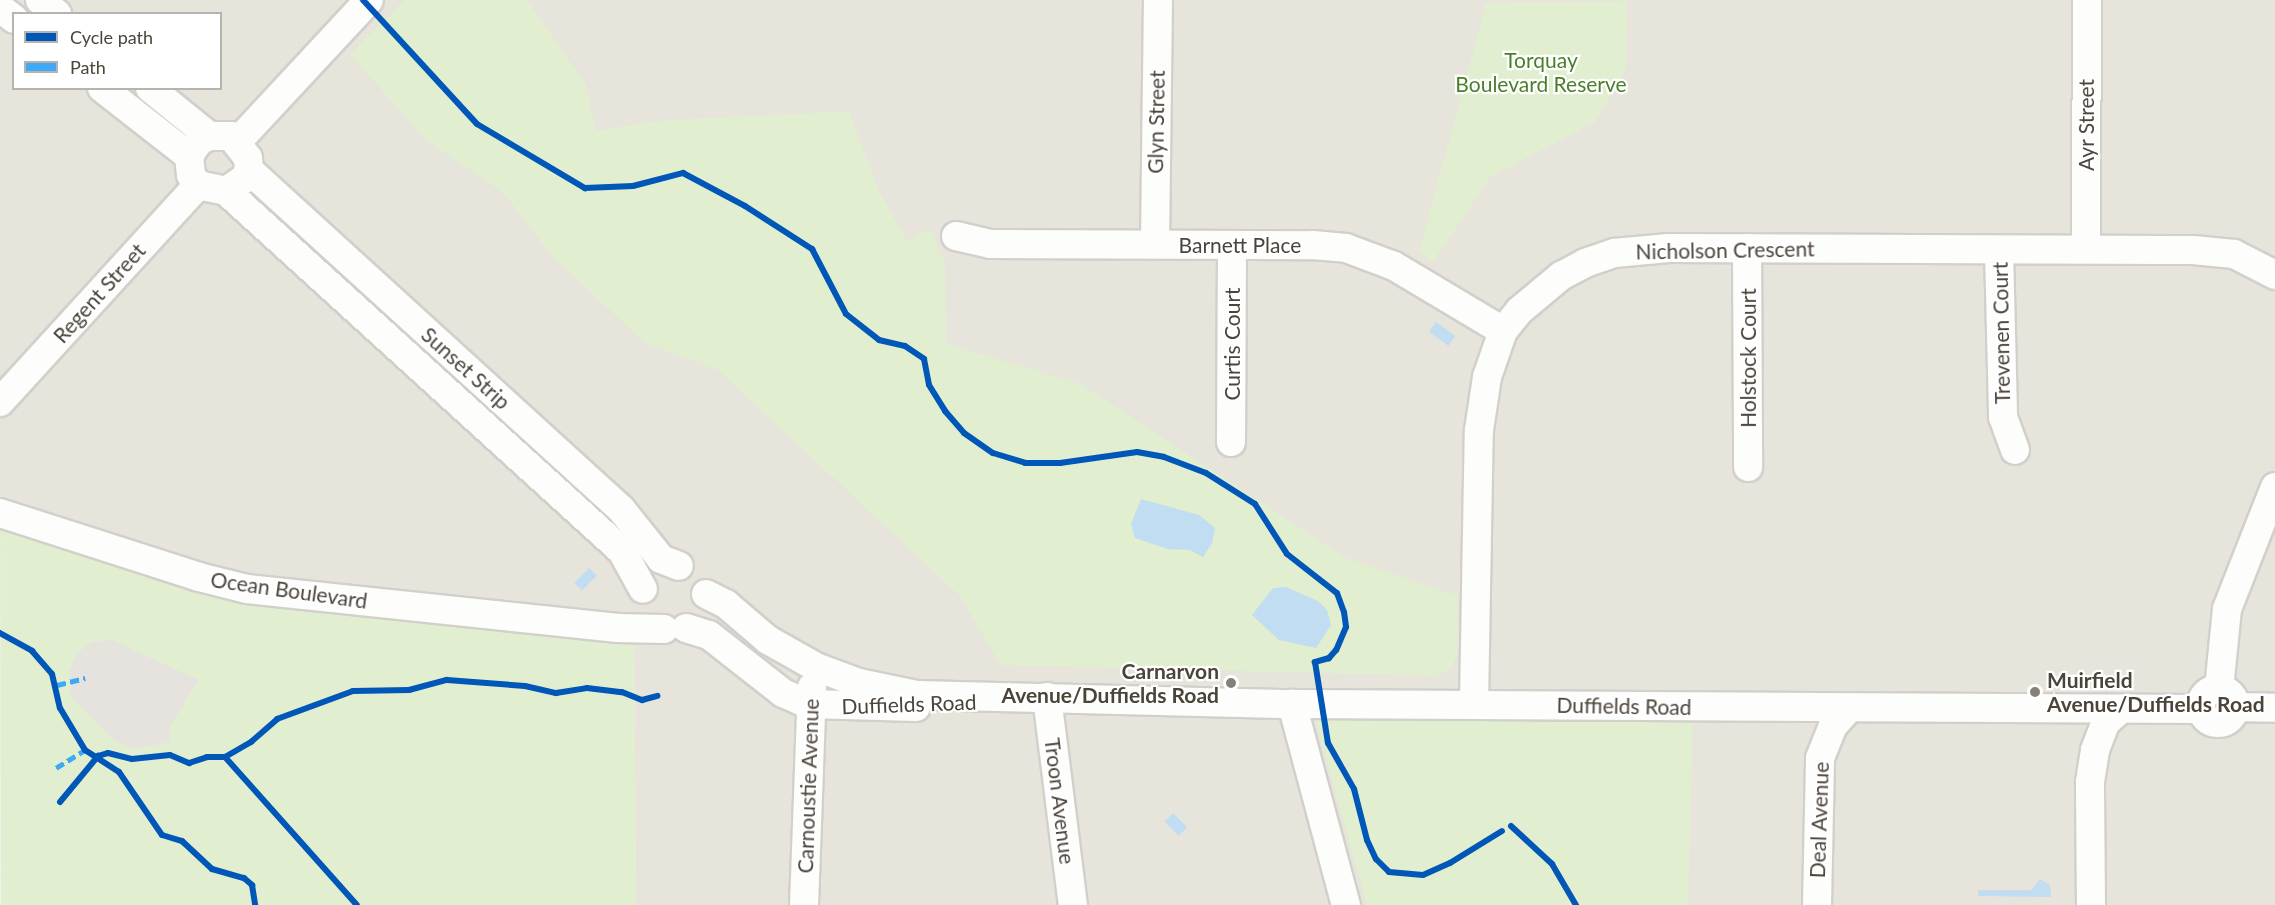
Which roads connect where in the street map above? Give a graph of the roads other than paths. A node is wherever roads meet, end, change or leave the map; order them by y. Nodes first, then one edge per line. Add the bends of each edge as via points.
1 (40, 0) edge
2 (369, 0) edge
3 (1158, 0) edge
4 (2087, 0) edge
5 (0, 8) edge
6 (55, 12) edge
7 (12, 17) edge
8 (105, 90) edge
9 (152, 90) edge
10 (209, 136) junction
11 (238, 141) junction
12 (189, 156) junction
13 (249, 170) junction
14 (198, 185) junction
15 (226, 191) junction
16 (956, 236) dead end
17 (1155, 244) junction
18 (1233, 245) junction
19 (1748, 248) junction
20 (2085, 249) junction
21 (1999, 250) junction
22 (2275, 274) edge
23 (1503, 331) junction
24 (0, 402) edge
25 (1231, 442) dead end
26 (2015, 450) dead end
27 (1748, 467) dead end
28 (2275, 487) edge
29 (0, 513) edge
30 (679, 566) junction
31 (706, 594) junction
32 (644, 595) junction
33 (588, 622) junction
34 (675, 629) junction
35 (816, 667) junction
36 (1047, 697) junction
37 (2219, 702) junction
38 (808, 704) junction
39 (1292, 704) junction
40 (1474, 705) junction
41 (1849, 708) junction
42 (2275, 708) edge
43 (2121, 709) junction
44 (804, 905) edge
45 (1073, 905) edge
46 (1346, 905) edge
47 (1817, 905) edge
48 (2091, 905) edge

1 - 6 street
2 - 11 street
3 - 17 street, Glyn Street
4 - 20 street, Ayr Street
5 - 7 street
8 - 12 street
9 - 10 street
10 - 11 street via 231,136
10 - 12 street via 199,141
11 - 13 street, Sunset Strip via 248,158
12 - 14 street via 191,176
13 - 15 street via 236,186
13 - 30 street, Sunset Strip via 621,509 661,559
14 - 15 street
14 - 24 street, Regent Street
15 - 32 street, Sunset Strip via 622,551
16 - 17 street, Barnett Place via 990,244
17 - 18 street, Barnett Place
18 - 23 street, Barnett Place via 1313,245 1371,255
18 - 25 street, Curtis Court
19 - 21 street, Nicholson Crescent
19 - 23 street, Nicholson Crescent via 1644,248 1585,263 1537,294
19 - 27 street, Holstock Court
20 - 21 street, Nicholson Crescent
20 - 22 street, Nicholson Crescent via 2213,250 2242,258
21 - 26 street, Trevenen Court via 2002,417
23 - 40 street, Nicholson Crescent via 1486,377 1479,430
28 - 37 street via 2227,609
29 - 33 street, Ocean Boulevard via 248,589
30 - 31 street, Sunset Strip via 697,577
30 - 32 street via 660,570
31 - 34 street via 704,610
31 - 35 street, Duffields Road via 726,604 768,640
32 - 33 street, Ocean Boulevard via 621,615
32 - 34 street, Sunset Strip via 650,618
33 - 34 street, Ocean Boulevard
34 - 38 street, Duffields Road via 718,641 783,693
35 - 36 street, Duffields Road via 859,683 917,694
35 - 38 street, Carnoustie Avenue
36 - 38 street, Duffields Road via 901,708
36 - 39 street, Duffields Road
36 - 45 street, Troon Avenue
37 - 42 street, Duffields Road
37 - 43 street, Duffields Road
38 - 44 street, Carnoustie Avenue
39 - 40 street, Duffields Road
39 - 46 street
40 - 41 street, Duffields Road
41 - 43 street, Duffields Road
41 - 47 street, Deal Avenue via 1833,726 1820,758
43 - 48 street via 2106,722 2095,750 2090,782

